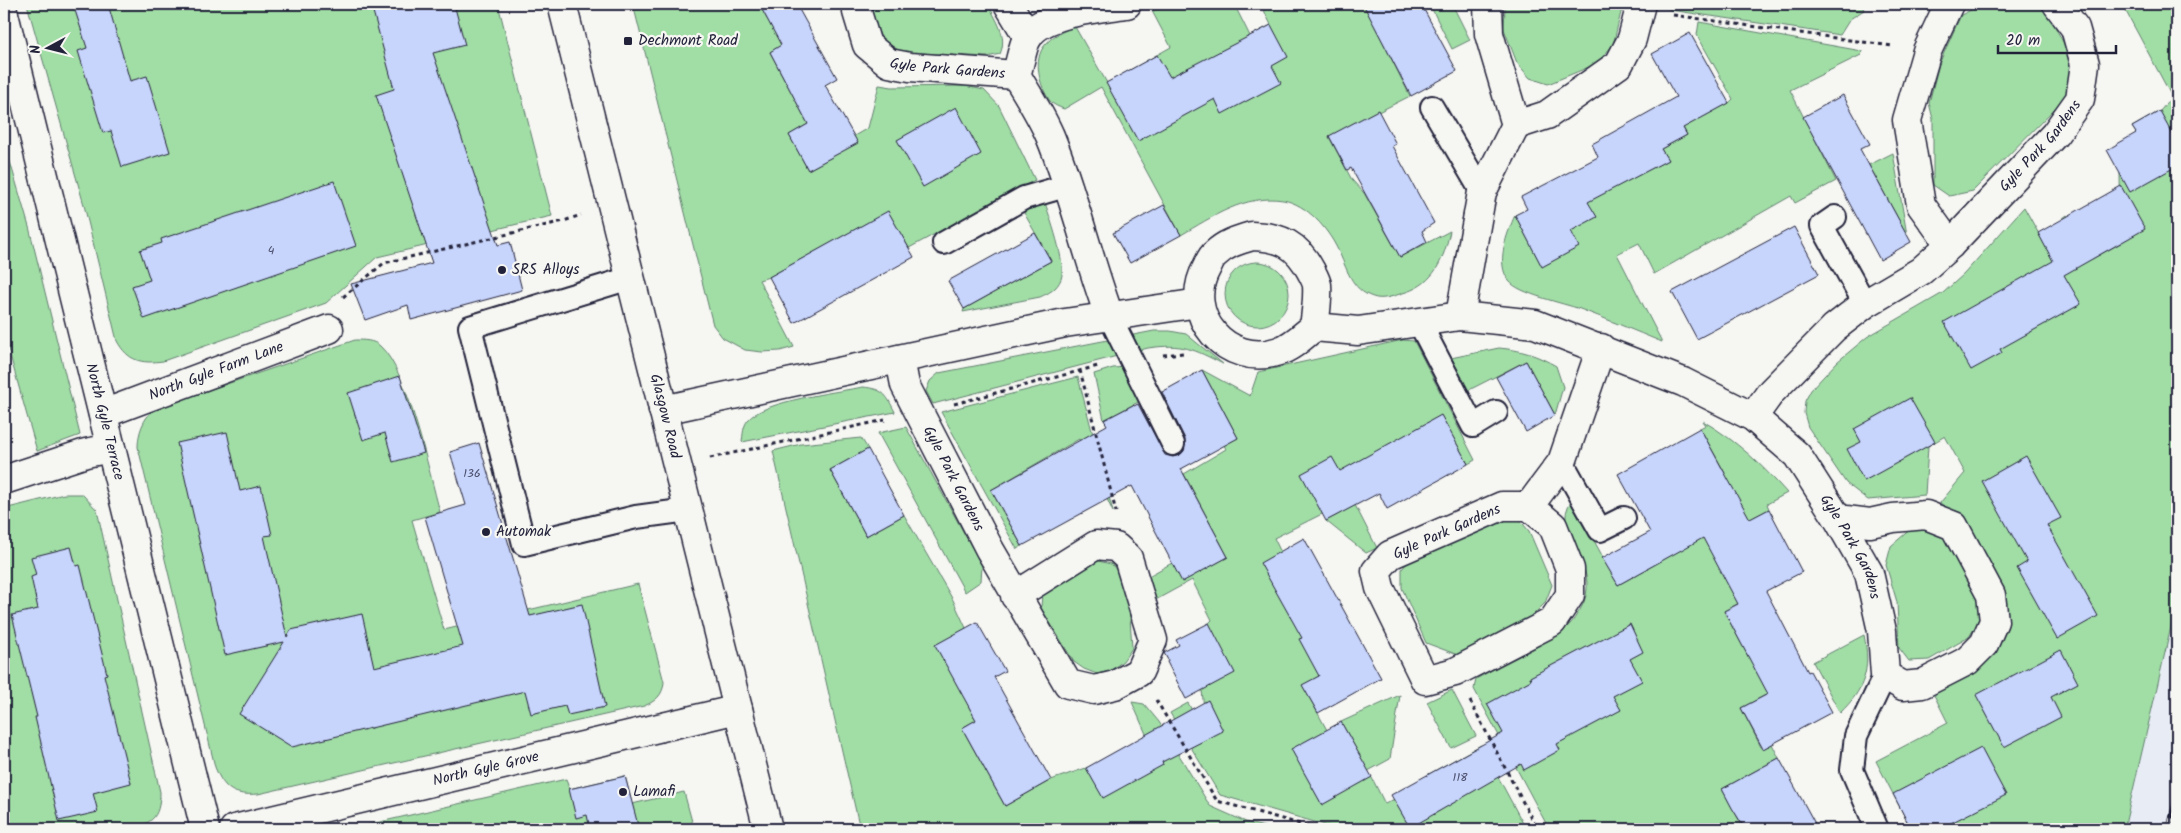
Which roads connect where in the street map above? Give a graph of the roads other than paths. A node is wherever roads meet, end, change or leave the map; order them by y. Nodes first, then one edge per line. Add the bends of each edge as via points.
1 (562, 4) edge
2 (858, 4) edge
3 (1008, 4) edge
4 (1127, 4) edge
5 (1488, 4) edge
6 (1949, 4) edge
7 (2057, 4) edge
8 (1641, 7) edge
9 (4, 14) edge
10 (1028, 37) junction
11 (1016, 75) junction
12 (1432, 107) dead end
13 (1516, 125) junction
14 (1069, 184) junction
15 (1482, 192) junction
16 (1835, 217) dead end
17 (944, 243) dead end
18 (1950, 245) junction
19 (630, 278) junction
20 (1199, 302) junction
21 (1865, 304) junction
22 (1109, 315) junction
23 (1460, 316) junction
24 (1419, 322) junction
25 (1314, 327) junction
26 (329, 329) road end
27 (1601, 348) junction
28 (900, 359) junction
29 (663, 410) junction
30 (1496, 412) dead end
31 (103, 414) junction
32 (1753, 417) junction
33 (1173, 444) dead end
34 (112, 448) junction
35 (1562, 462) junction
36 (4, 480) edge
37 (1529, 506) junction
38 (688, 510) junction
39 (1624, 518) dead end
40 (1838, 519) junction
41 (1015, 596) junction
42 (1885, 675) junction
43 (738, 709) junction
44 (205, 829) edge
45 (234, 829) edge
46 (768, 829) edge
47 (1877, 829) edge

1 - 19 street, Glasgow Road
2 - 11 street, Gyle Park Gardens via 857,12 867,45 889,63
3 - 10 street
4 - 10 street, Gyle Park Gardens via 1046,20
5 - 13 street via 1489,34
6 - 18 street via 1927,51 1907,120 1921,205
7 - 18 street, Gyle Park Gardens via 2075,28 2086,64 2080,99 2055,134
8 - 13 street via 1632,39 1619,64 1547,115
9 - 31 street, North Gyle Terrace
10 - 11 street, Gyle Park Gardens
11 - 14 street, Gyle Park Gardens via 1049,134
12 - 15 lane
13 - 15 street
14 - 17 lane via 1024,198
14 - 22 street, Gyle Park Gardens
15 - 23 street
16 - 21 lane via 1822,226
18 - 21 street, Gyle Park Gardens via 1921,271
19 - 29 street, Glasgow Road
19 - 38 lane via 470,327 524,544 636,517
20 - 22 street
20 - 25 street via 1205,322 1216,337 1232,349 1260,355 1280,351
20 - 25 street via 1201,278 1214,254 1231,242 1252,236 1272,237 1288,243 1304,256 1317,282
21 - 32 street, Gyle Park Gardens via 1806,356 1771,392
22 - 28 street
22 - 33 lane
23 - 24 street, Gyle Park Gardens
23 - 27 street, Gyle Park Gardens via 1536,324
24 - 25 street, Gyle Park Gardens via 1358,331
24 - 30 lane via 1473,426
26 - 31 street, North Gyle Farm Lane
27 - 32 street, Gyle Park Gardens via 1683,382
27 - 35 street
28 - 29 street
28 - 41 street, Gyle Park Gardens via 904,385
29 - 38 street, Glasgow Road
31 - 34 street, North Gyle Terrace
32 - 40 street, Gyle Park Gardens via 1797,455
34 - 36 street via 86,453
34 - 44 street, North Gyle Terrace
35 - 37 street
35 - 39 lane via 1600,530
37 - 37 street, Gyle Park Gardens via 1553,526 1570,569 1570,595 1552,622 1455,672 1425,680 1380,588 1376,571 1390,555 1502,506
38 - 43 street, Glasgow Road
40 - 42 street, Gyle Park Gardens via 1868,573 1882,630
40 - 42 street via 1870,523 1926,515 1954,526 1991,595 1994,622 1984,644 1967,661 1922,684 1903,686
41 - 41 street, Gyle Park Gardens via 1096,545 1116,547 1128,558 1153,640 1139,672 1115,685 1094,690 1068,684
42 - 47 lane via 1856,736 1852,770
43 - 45 street, North Gyle Grove
43 - 46 street, Glasgow Road

